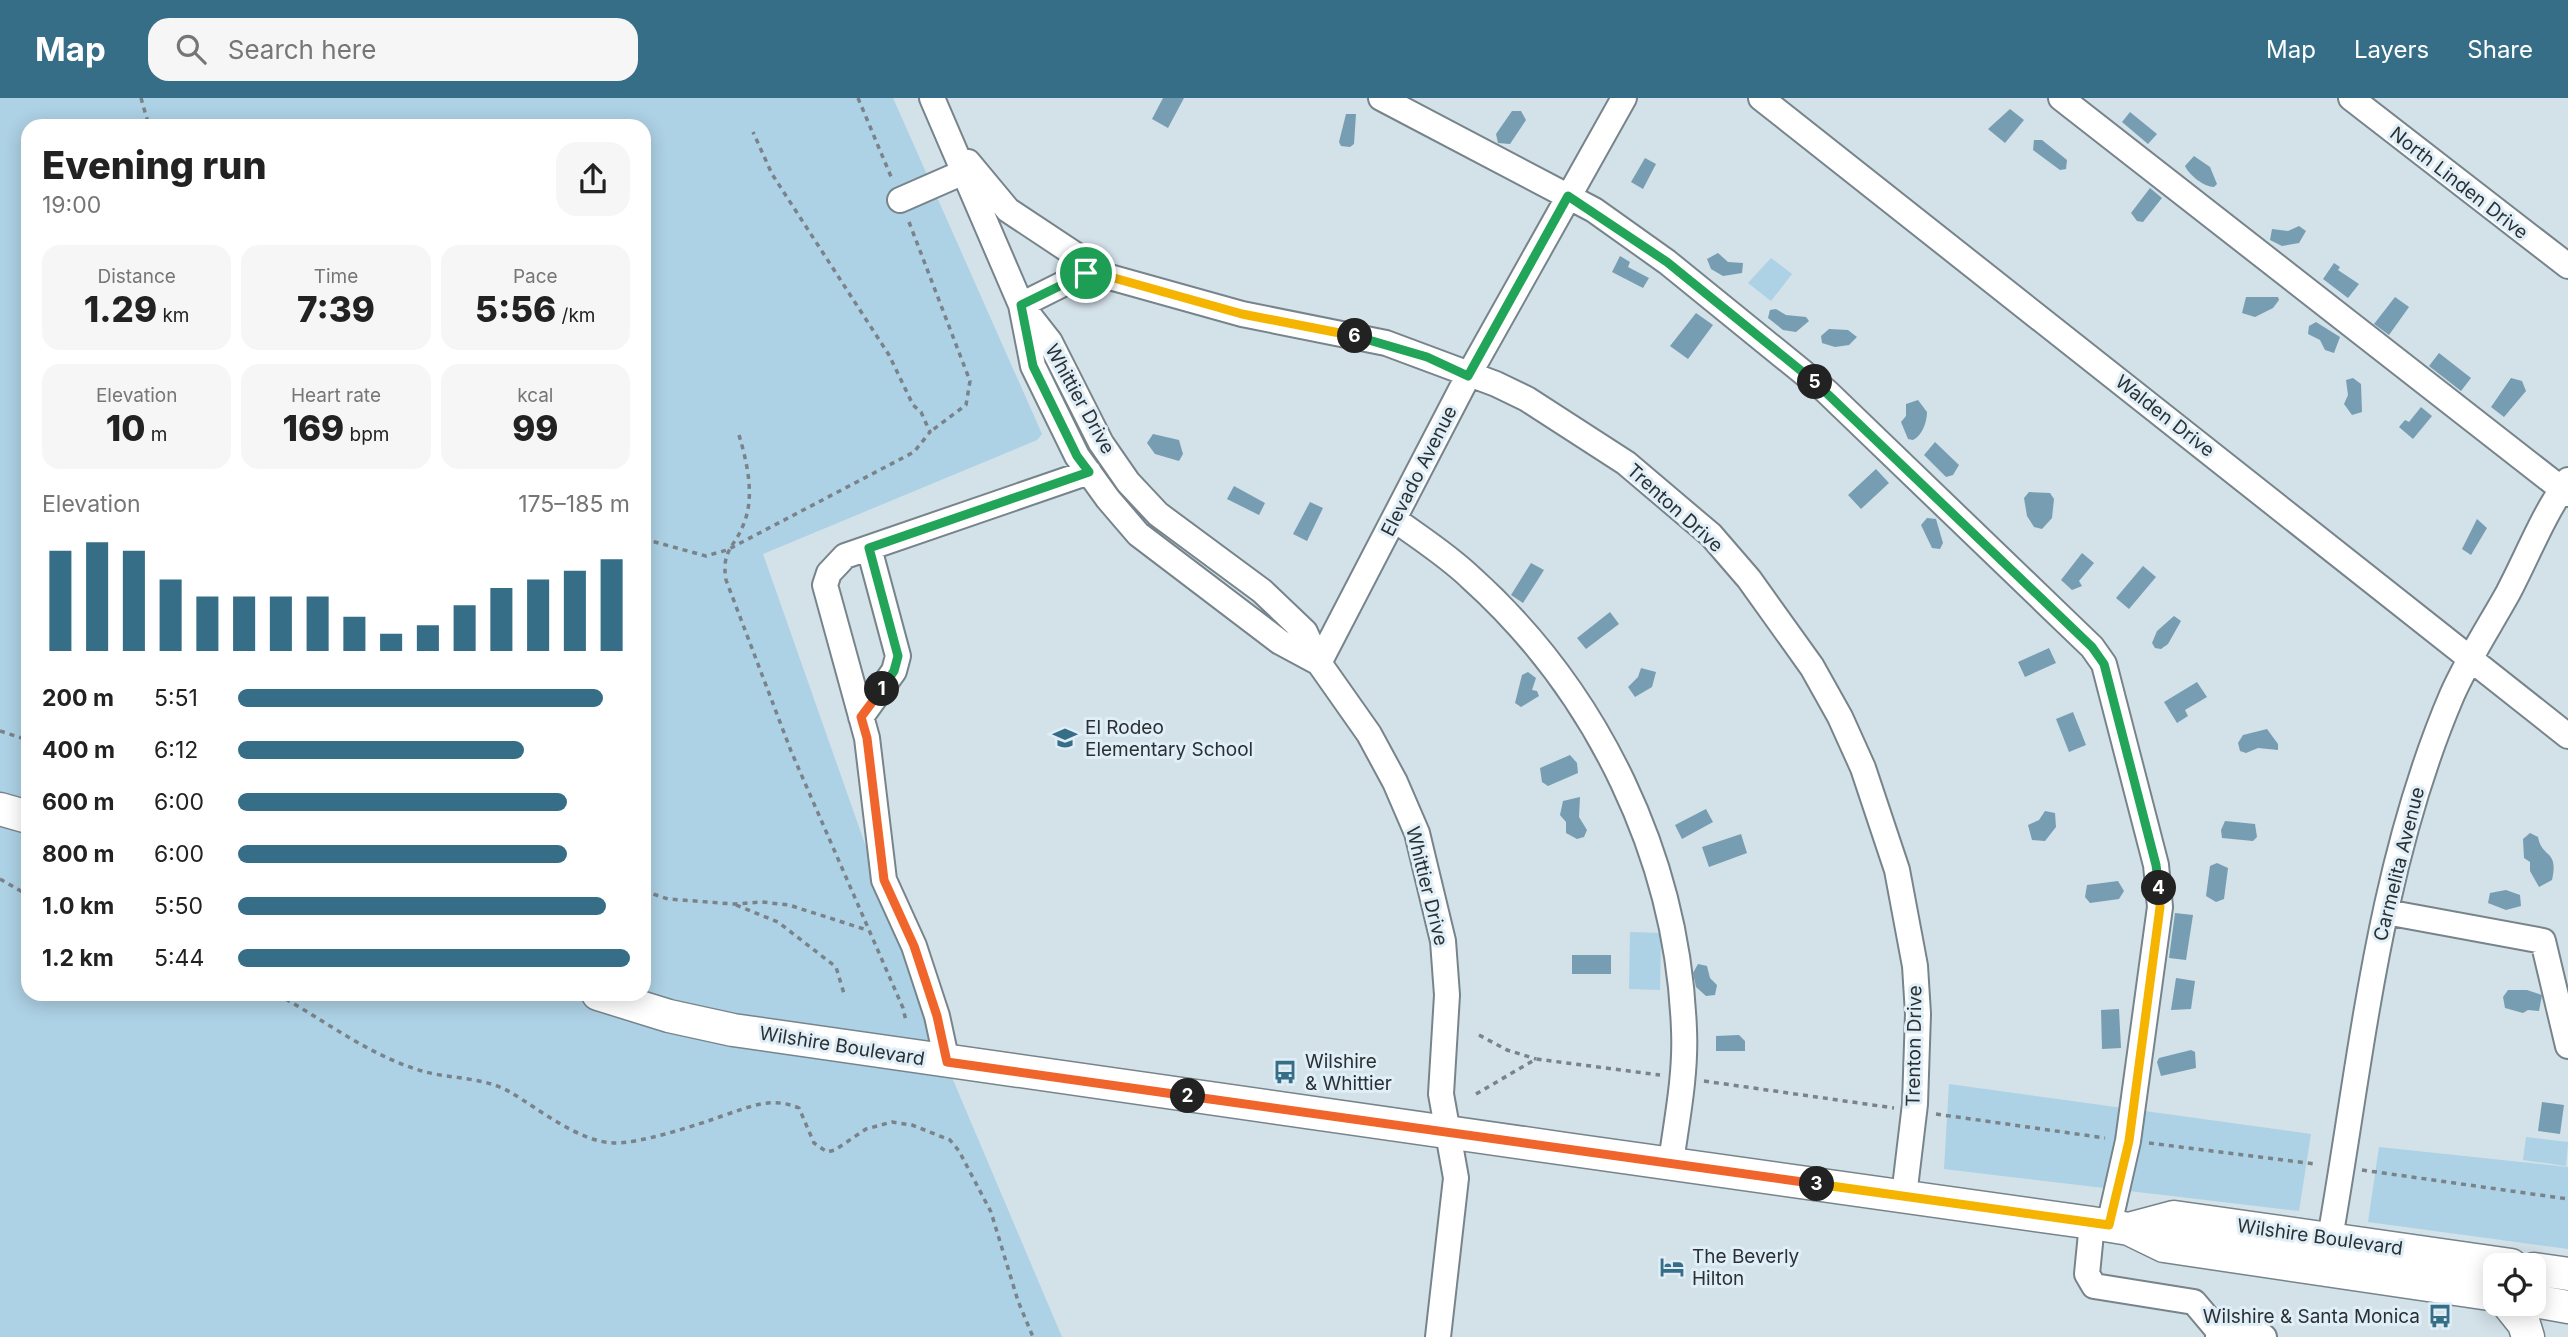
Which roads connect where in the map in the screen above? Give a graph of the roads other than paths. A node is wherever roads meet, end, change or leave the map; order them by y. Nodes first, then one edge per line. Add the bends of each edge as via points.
1 (932, 98) edge
2 (1381, 98) edge
3 (1624, 98) edge
4 (1761, 98) edge
5 (2061, 98) edge
6 (2351, 98) edge
7 (951, 142) junction
8 (964, 172) junction
9 (1568, 196) junction
10 (900, 200) road end
11 (2568, 266) edge
12 (1107, 276) junction
13 (1021, 305) junction
14 (1468, 376) junction
15 (1089, 472) junction
16 (2566, 488) edge
17 (1394, 519) junction
18 (869, 548) junction
19 (2469, 656) junction
20 (1319, 663) junction
21 (861, 717) junction
22 (2568, 736) edge
23 (0, 809) edge
24 (21, 815) edge
25 (2386, 912) junction
26 (623, 1001) edge
27 (2568, 1046) edge
28 (947, 1062) junction
29 (1450, 1132) junction
30 (1671, 1163) junction
31 (1904, 1196) junction
32 (2110, 1226) junction
33 (2330, 1238) junction
34 (2483, 1261) edge
35 (2546, 1270) edge
36 (2568, 1273) edge
37 (2483, 1293) edge
38 (2546, 1303) edge
39 (2568, 1307) edge
40 (2518, 1316) edge
41 (2219, 1336) edge
42 (1438, 1337) edge
43 (2264, 1337) edge
44 (2528, 1337) edge

1 - 7 street, Whittier Drive
2 - 9 street
3 - 9 street, Elevado Avenue
4 - 19 street, Walden Drive
5 - 16 street
6 - 11 street, North Linden Drive
7 - 8 street, Whittier Drive
7 - 12 street via 1009,209
8 - 10 street
8 - 13 street, Whittier Drive
9 - 14 street, Elevado Avenue
9 - 32 street via 1667,262 1826,391 2092,647 2104,664 2156,865 2160,907 2129,1141
12 - 13 street, Trenton Drive via 1086,273
12 - 14 street, Trenton Drive via 1242,314 1386,344
13 - 15 street, Whittier Drive via 1033,366
13 - 20 street, Whittier Drive via 1050,342 1101,443 1128,482 1158,514 1262,590 1295,620
14 - 17 street, Elevado Avenue
14 - 31 street, Trenton Drive via 1527,399 1626,463 1711,535 1812,667 1840,717 1863,768 1897,870 1914,966 1918,1062
15 - 18 street
15 - 20 street, Whittier Drive via 1138,534 1291,650
16 - 19 street, Carmelita Avenue
17 - 20 street, Elevado Avenue
17 - 30 street via 1470,576 1536,646 1593,726 1639,814 1668,908 1682,992 1685,1033
18 - 21 street via 898,656 894,671
18 - 21 street via 845,556 829,573 825,585
19 - 22 street, Walden Drive
19 - 25 street, Carmelita Avenue via 2410,810
20 - 29 street, Whittier Drive via 1369,734 1418,833 1443,941 1447,995 1441,1094
21 - 28 street via 884,880 914,946
23 - 24 main road
25 - 27 street via 2543,941
25 - 33 street, Carmelita Avenue via 2358,1044
26 - 28 main road, Wilshire Boulevard via 712,1026
28 - 29 main road, Wilshire Boulevard
29 - 30 main road, Wilshire Boulevard
29 - 42 street, Whittier Drive via 1456,1178
30 - 31 main road, Wilshire Boulevard
31 - 32 main road, Wilshire Boulevard
32 - 33 main road, Wilshire Boulevard via 2174,1217
32 - 37 main road, Wilshire Boulevard via 2164,1246
32 - 41 street via 2087,1274 2094,1286 2194,1302
33 - 34 main road, Wilshire Boulevard
35 - 36 main road
38 - 39 main road
40 - 44 main road
41 - 43 street via 2242,1327

